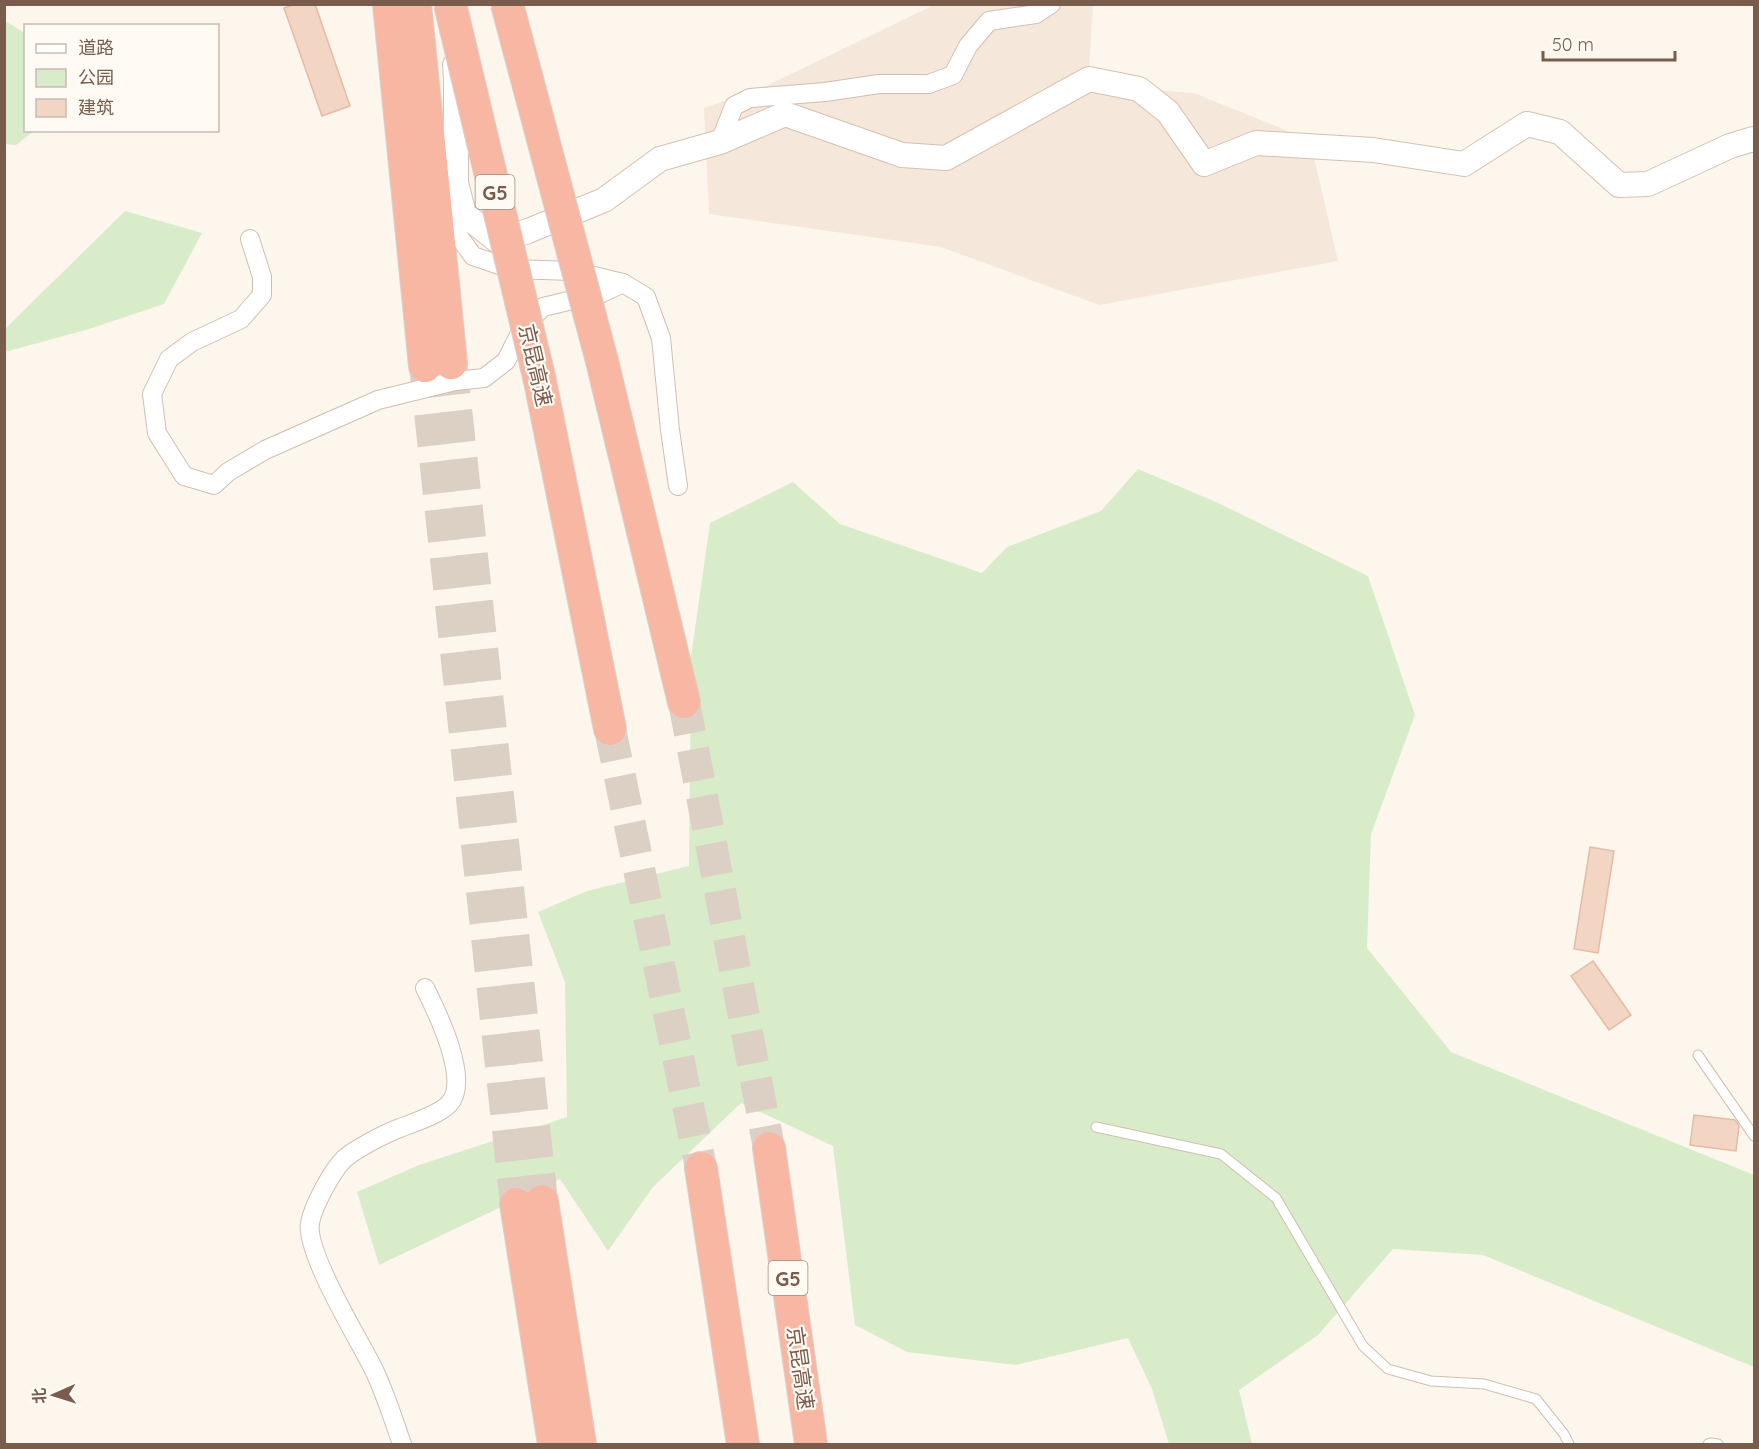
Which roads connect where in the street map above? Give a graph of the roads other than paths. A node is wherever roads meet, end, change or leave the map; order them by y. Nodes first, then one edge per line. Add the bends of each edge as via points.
1 (389, 4) edge
2 (415, 4) edge
3 (449, 4) edge
4 (507, 4) edge
5 (1051, 4) edge
6 (1755, 140) edge
7 (720, 142) junction
8 (464, 214) junction
9 (250, 239) dead end
10 (622, 284) junction
11 (678, 486) dead end
12 (684, 702) tunnel mouth
13 (610, 729) tunnel mouth
14 (425, 988) dead end
15 (1698, 1055) dead end
16 (1096, 1127) dead end
17 (1755, 1136) edge
18 (769, 1148) tunnel mouth
19 (701, 1168) tunnel mouth
20 (402, 1444) edge
21 (554, 1444) edge
22 (580, 1444) edge
23 (743, 1444) edge
24 (811, 1444) edge
25 (1569, 1444) edge
26 (1708, 1444) edge
27 (1718, 1444) edge

1 - 2 highway via 438,364
3 - 8 street via 456,80 456,183
3 - 13 highway, 京昆高速 / G5, bridge via 540,381
4 - 12 highway, bridge via 602,362
5 - 7 street via 1036,14 989,21 968,46 952,75 928,84 879,84 750,98 734,106
6 - 7 street via 1730,146 1648,184 1620,185 1560,132 1527,124 1464,164 1373,150 1256,143 1204,164 1168,112 1139,89 1089,79 945,158 902,155 785,114
7 - 8 street via 660,159 604,200 498,241
8 - 10 street via 457,234 473,256 512,270 573,271
9 - 10 street via 262,277 262,295 241,319 192,342 169,359 152,394 158,433 184,476 214,485 265,450 378,400 454,381 484,378 506,361 523,327 543,307 602,293
10 - 11 street via 646,297 661,338
14 - 20 street via 456,1066 455,1092 450,1104 384,1134 344,1159 321,1192 310,1223 311,1242 334,1296 374,1370
15 - 17 lane
16 - 25 lane via 1221,1154 1276,1198 1363,1346 1389,1369 1431,1381 1484,1384 1536,1399
18 - 24 highway, 京昆高速 / G5
19 - 23 highway
21 - 22 highway via 529,1202
26 - 27 lane

